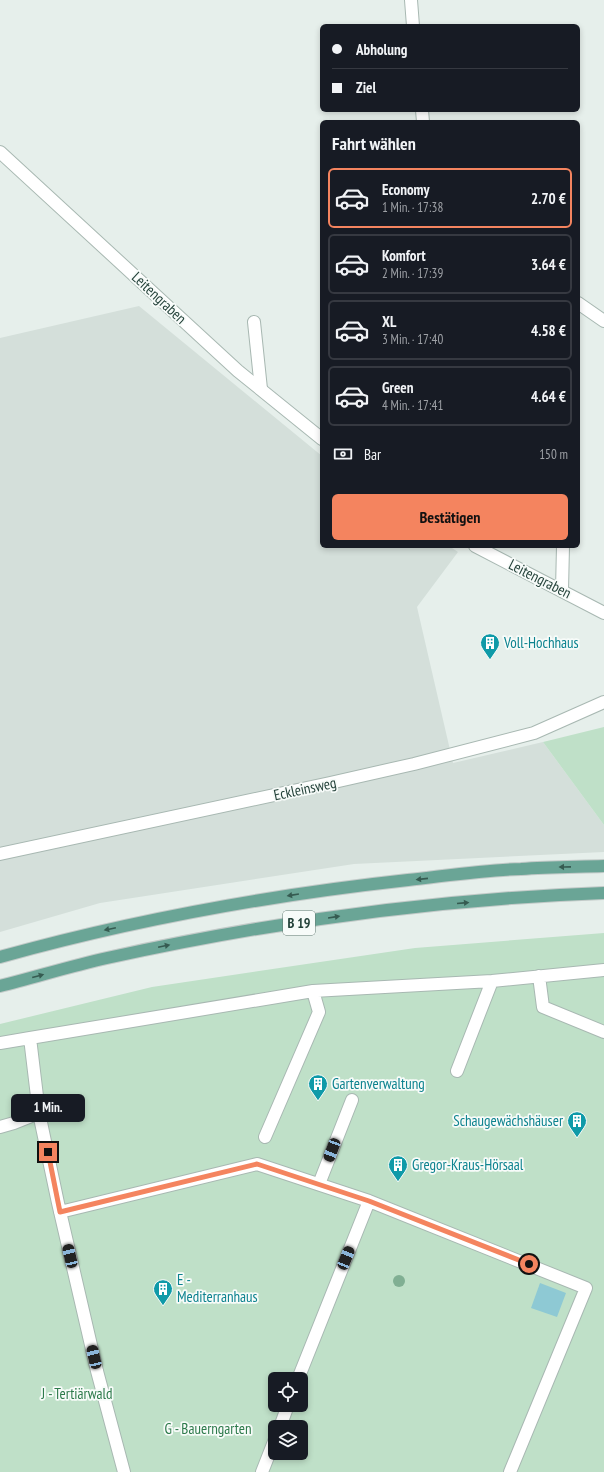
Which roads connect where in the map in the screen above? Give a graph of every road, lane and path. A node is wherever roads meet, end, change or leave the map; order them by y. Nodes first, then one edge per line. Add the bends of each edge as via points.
1 (411, 0) edge
2 (413, 24) edge
3 (0, 152) edge
4 (580, 304) edge
5 (604, 321) edge
6 (254, 322) dead end
7 (261, 389) junction
8 (320, 437) edge
9 (479, 548) edge
10 (563, 548) edge
11 (562, 590) junction
12 (604, 613) edge
13 (604, 702) edge
14 (0, 854) edge
15 (604, 866) edge
16 (604, 893) edge
17 (0, 957) edge
18 (604, 970) edge
19 (539, 976) junction
20 (492, 981) junction
21 (0, 986) edge
22 (313, 991) junction
23 (604, 1032) edge
24 (30, 1038) junction
25 (0, 1042) edge
26 (457, 1071) dead end
27 (352, 1100) dead end
28 (39, 1113) junction
29 (0, 1127) edge
30 (265, 1137) dead end
31 (319, 1184) junction
32 (369, 1201) junction
33 (60, 1212) junction
34 (301, 1372) edge
35 (268, 1457) edge
36 (124, 1472) edge
37 (262, 1472) edge
38 (510, 1472) edge

1 - 2 street
3 - 7 street, Leitengraben via 227,361
4 - 5 street
6 - 7 street
7 - 8 street, Leitengraben
9 - 11 street, Leitengraben
10 - 11 street
11 - 12 street, Leitengraben
13 - 14 street, Eckleinsweg via 534,733 414,764
15 -> 17 main road, B 19 via 520,869 348,887 159,919 95,932
21 -> 16 main road, B 19 via 106,958 221,934 431,906
18 - 19 street
19 - 20 street
19 - 23 street via 543,1007
20 - 22 street
20 - 26 street
22 - 24 street
22 - 30 street via 319,1012
24 - 25 street
24 - 28 street
27 - 31 street
28 - 29 street
28 - 33 street
31 - 32 street
31 - 33 street via 257,1164
32 - 34 street
32 - 38 street via 586,1288
33 - 36 street via 97,1371
35 - 37 street

